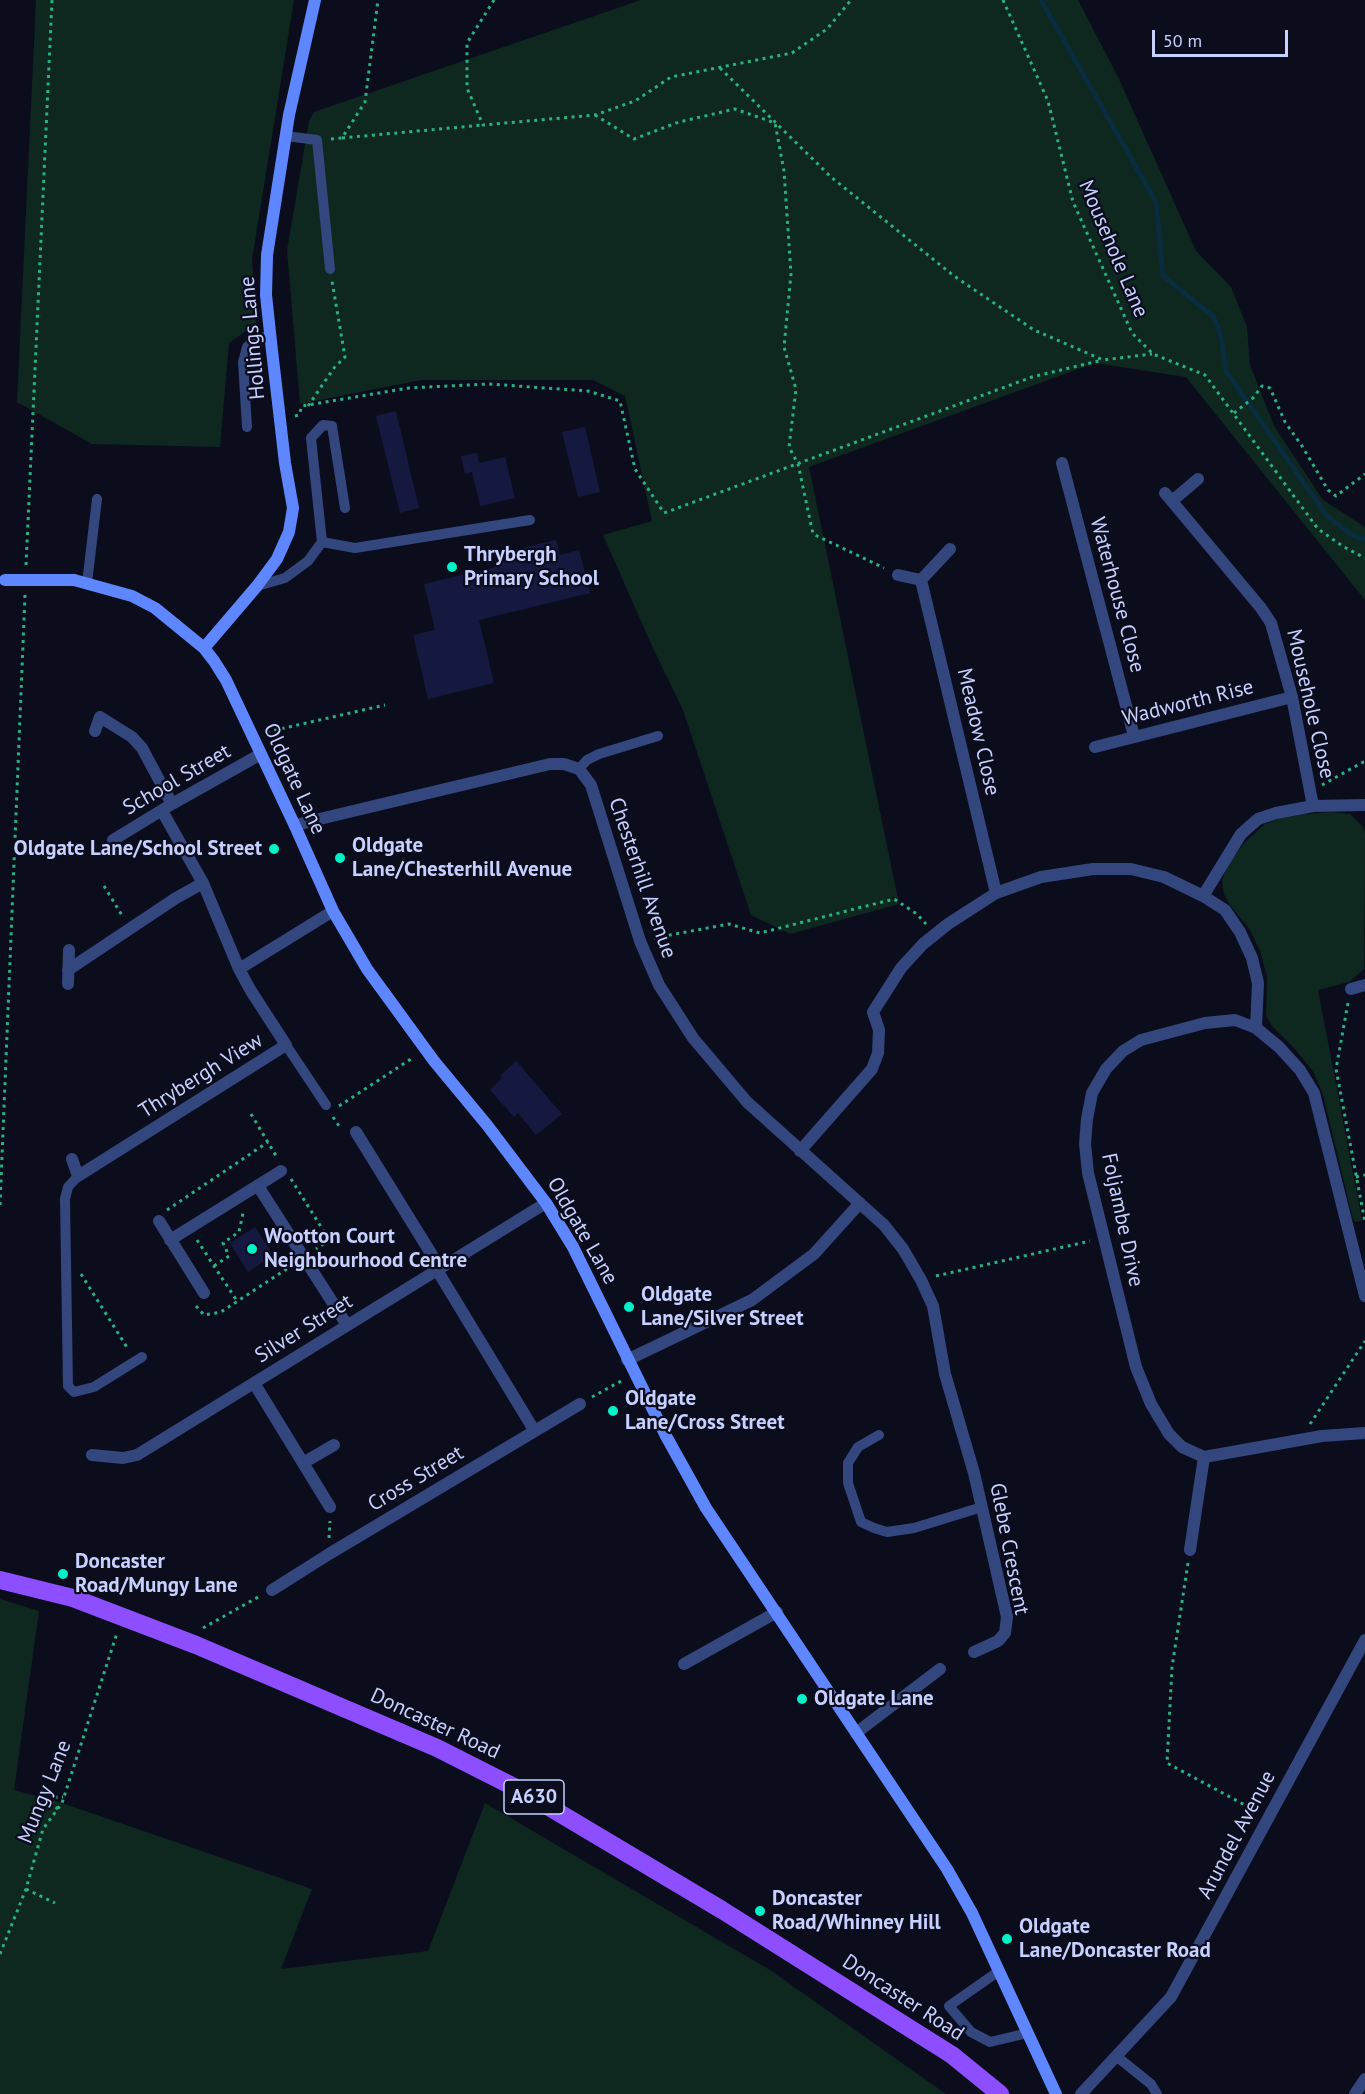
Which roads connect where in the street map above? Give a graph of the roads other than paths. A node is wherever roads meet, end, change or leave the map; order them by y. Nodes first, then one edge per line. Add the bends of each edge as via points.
1 (315, 0) edge
2 (286, 136) junction
3 (330, 269) road end
4 (270, 335) junction
5 (247, 427) dead end
6 (1062, 464) dead end
7 (1197, 479) dead end
8 (97, 499) dead end
9 (345, 508) dead end
10 (530, 520) dead end
11 (322, 542) junction
12 (950, 549) dead end
13 (898, 575) road end
14 (2, 580) edge
15 (921, 580) junction
16 (87, 583) junction
17 (257, 586) junction
18 (204, 648) junction
19 (1292, 697) junction
20 (95, 730) dead end
21 (658, 736) dead end
22 (1134, 736) junction
23 (1095, 747) dead end
24 (261, 754) junction
25 (579, 769) junction
26 (1365, 805) edge
27 (1313, 806) junction
28 (167, 807) junction
29 (296, 826) junction
30 (113, 840) dead end
31 (203, 883) junction
32 (996, 893) junction
33 (1203, 896) junction
34 (333, 911) junction
35 (69, 950) dead end
36 (239, 969) junction
37 (68, 970) junction
38 (68, 984) dead end
39 (1365, 985) edge
40 (1351, 989) road end
41 (1256, 1028) junction
42 (286, 1046) junction
43 (328, 1108) road end
44 (356, 1132) road end
45 (800, 1151) junction
46 (72, 1159) dead end
47 (281, 1171) dead end
48 (78, 1176) junction
49 (258, 1186) junction
50 (546, 1203) junction
51 (860, 1203) junction
52 (159, 1221) road end
53 (170, 1240) junction
54 (439, 1269) junction
55 (204, 1293) dead end
56 (1365, 1296) edge
57 (347, 1326) junction
58 (139, 1359) road end
59 (627, 1360) junction
60 (254, 1383) junction
61 (580, 1404) road end
62 (534, 1430) junction
63 (1365, 1433) edge
64 (879, 1435) dead end
65 (334, 1445) dead end
66 (92, 1455) dead end
67 (1204, 1457) junction
68 (303, 1463) junction
69 (974, 1473) joint
70 (330, 1507) road end
71 (982, 1507) junction
72 (1190, 1550) road end
73 (0, 1580) edge
74 (272, 1590) road end
75 (777, 1612) junction
76 (1365, 1640) edge
77 (974, 1652) dead end
78 (684, 1664) dead end
79 (940, 1669) dead end
80 (856, 1733) junction
81 (999, 1971) junction
82 (1028, 2034) junction
83 (1116, 2056) junction
84 (1365, 2079) edge
85 (1000, 2094) edge
86 (1056, 2094) edge
87 (1081, 2094) edge
88 (1156, 2094) edge
89 (1355, 2094) edge

1 - 2 street, Hollings Lane
2 - 3 lane via 317,140
2 - 4 street, Hollings Lane via 267,255
4 - 5 lane via 247,347 243,362
4 - 17 street, Hollings Lane via 293,508 289,532 277,559
6 - 22 street, Waterhouse Close
7 - 19 street, Mousehole Close via 1169,497 1271,623
8 - 16 lane
9 - 11 lane via 332,426 323,425 311,438
10 - 11 lane via 355,548
11 - 17 lane via 308,561 285,578
12 - 15 street
13 - 15 street
14 - 16 street, Oldgate Lane, bridge
15 - 32 street, Meadow Close
16 - 18 street, Oldgate Lane via 132,596 155,608
17 - 18 street, Hollings Lane
18 - 24 street, Oldgate Lane via 226,680
19 - 22 street, Wadworth Rise
19 - 27 street, Mousehole Close
20 - 28 street, Thrybergh View via 100,717 132,737 142,748
21 - 25 lane via 599,754
22 - 23 street, Wadworth Rise
24 - 28 street, School Street
24 - 29 street, Oldgate Lane
25 - 29 street via 550,764
25 - 45 street, Chesterhill Avenue via 591,785 640,941 660,985 693,1038 747,1102
26 - 27 street
27 - 33 street via 1258,819 1241,834
28 - 30 street, School Street
28 - 31 street, Thrybergh View
29 - 34 street, Oldgate Lane
31 - 36 street, Thrybergh View
31 - 37 street
32 - 33 street via 1041,878 1093,869 1131,869 1164,877
32 - 45 street via 935,934 901,968 873,1012 879,1030 878,1053 872,1069
33 - 41 street via 1225,910 1252,958 1258,983
34 - 36 street
34 - 50 street, Oldgate Lane via 367,969 425,1050
35 - 37 street
36 - 42 street, Thrybergh View
37 - 38 street
39 - 40 street
41 - 56 street, Foljambe Drive via 1280,1047 1314,1093
41 - 67 street, Foljambe Drive via 1235,1020 1205,1023 1141,1040 1123,1051 1106,1069 1092,1093 1087,1119 1088,1173 1136,1367 1169,1434 1182,1447
42 - 43 lane
42 - 48 street, Thrybergh View
44 - 54 street
45 - 51 street, Chesterhill Avenue
46 - 48 street
47 - 49 street
48 - 58 lane via 68,1187 65,1199 68,1386 74,1392 94,1387
49 - 53 street
49 - 57 street
50 - 54 street, Silver Street
50 - 59 street, Oldgate Lane via 573,1247
51 - 59 street via 814,1254 752,1300
51 - 69 street, Chesterhill Avenue via 903,1249 933,1306 945,1374
52 - 53 street
53 - 55 street
54 - 57 street, Silver Street
54 - 62 street
57 - 60 street, Silver Street
59 - 75 street, Oldgate Lane via 706,1508
60 - 66 street, Silver Street via 137,1455
60 - 68 street, Silver Street
61 - 62 street, Cross Street
62 - 74 street, Cross Street
63 - 67 street via 1322,1436
64 - 71 lane via 858,1447 848,1463 848,1483 861,1522 887,1532 914,1528
65 - 68 street
67 - 72 street
68 - 70 street, Silver Street
69 - 71 street, Glebe Crescent
71 - 77 street, Glebe Crescent via 1007,1617 1005,1633 998,1641
73 - 85 main road, Doncaster Road / A630 via 73,1598 196,1645 438,1748 524,1791 952,2055
75 - 78 street
75 - 80 street, Oldgate Lane
76 - 83 street, Arundel Avenue via 1171,1997
79 - 80 street
80 - 81 street, Oldgate Lane via 947,1869
81 - 82 street, Oldgate Lane
81 - 82 lane via 949,2006 971,2032 990,2042
82 - 86 street, Oldgate Lane
83 - 87 street, Arundel Avenue
83 - 88 lane via 1151,2084
84 - 89 street

